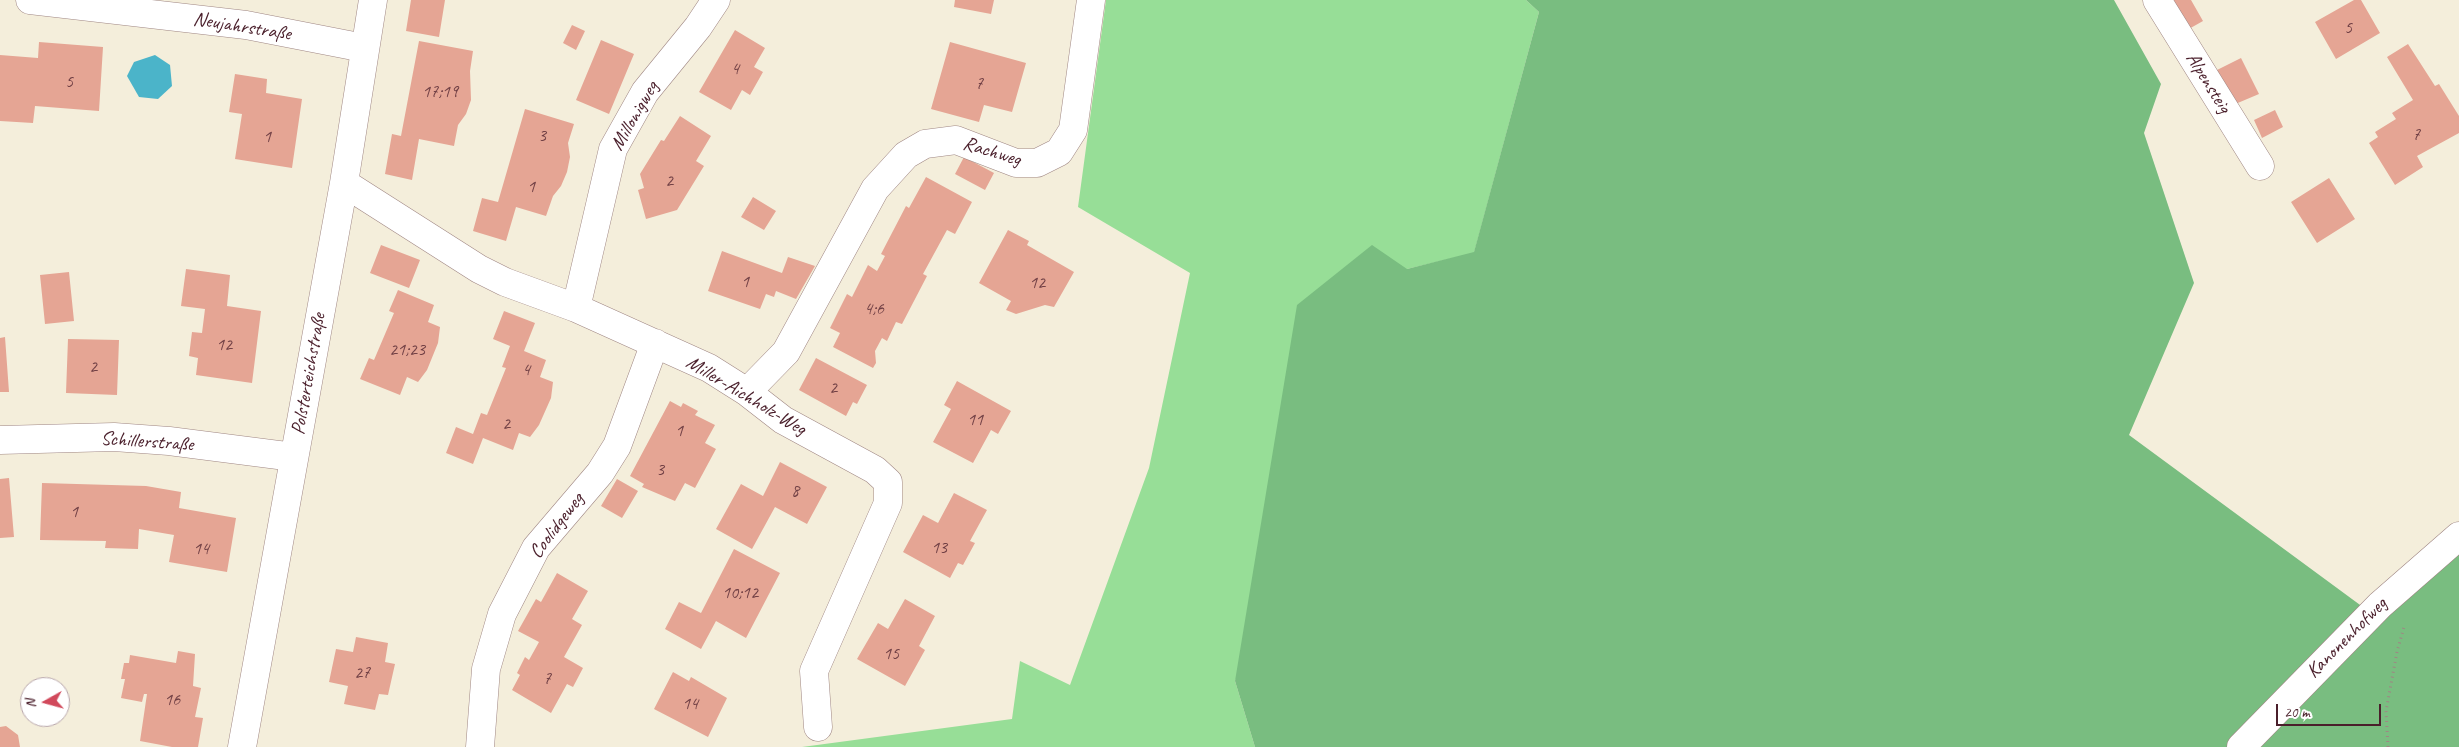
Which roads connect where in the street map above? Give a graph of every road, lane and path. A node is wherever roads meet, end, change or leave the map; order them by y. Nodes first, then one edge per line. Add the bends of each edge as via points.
1 (30, 0) edge
2 (373, 0) edge
3 (716, 0) edge
4 (1091, 0) edge
5 (2157, 0) edge
6 (364, 48) junction
7 (2260, 166) dead end
8 (344, 183) junction
9 (576, 308) junction
10 (655, 343) junction
11 (747, 392) junction
12 (0, 440) edge
13 (294, 457) junction
14 (2459, 536) edge
15 (2407, 620) dead end
16 (818, 727) dead end
17 (242, 747) edge
18 (480, 747) edge
19 (2241, 747) edge
20 (2388, 747) edge

1 - 6 street, Neujahrstraße via 246,25
2 - 6 street, Polsterteichstraße
3 - 9 street, Millonigweg via 645,92 613,149
4 - 11 street, Rachweg via 1073,130 1059,152 1037,163 1016,163 956,140 925,144 906,155 875,189 786,352
5 - 7 street, Alpensteig
6 - 8 street, Polsterteichstraße
8 - 9 street, Miller-Aichholz-Weg via 479,269
8 - 13 street, Polsterteichstraße
9 - 10 street, Miller-Aichholz-Weg
10 - 11 street, Miller-Aichholz-Weg via 709,368
10 - 18 street, Coolidgeweg via 617,446 600,473 536,548 502,614 486,669
11 - 16 street, Miller-Aichholz-Weg via 783,420 875,470 888,482 888,503 814,671
12 - 13 street, Schillerstraße via 123,438
13 - 17 street, Polsterteichstraße
14 - 19 street, Kanonenhofweg via 2380,605
15 - 20 path via 2397,652 2386,711

